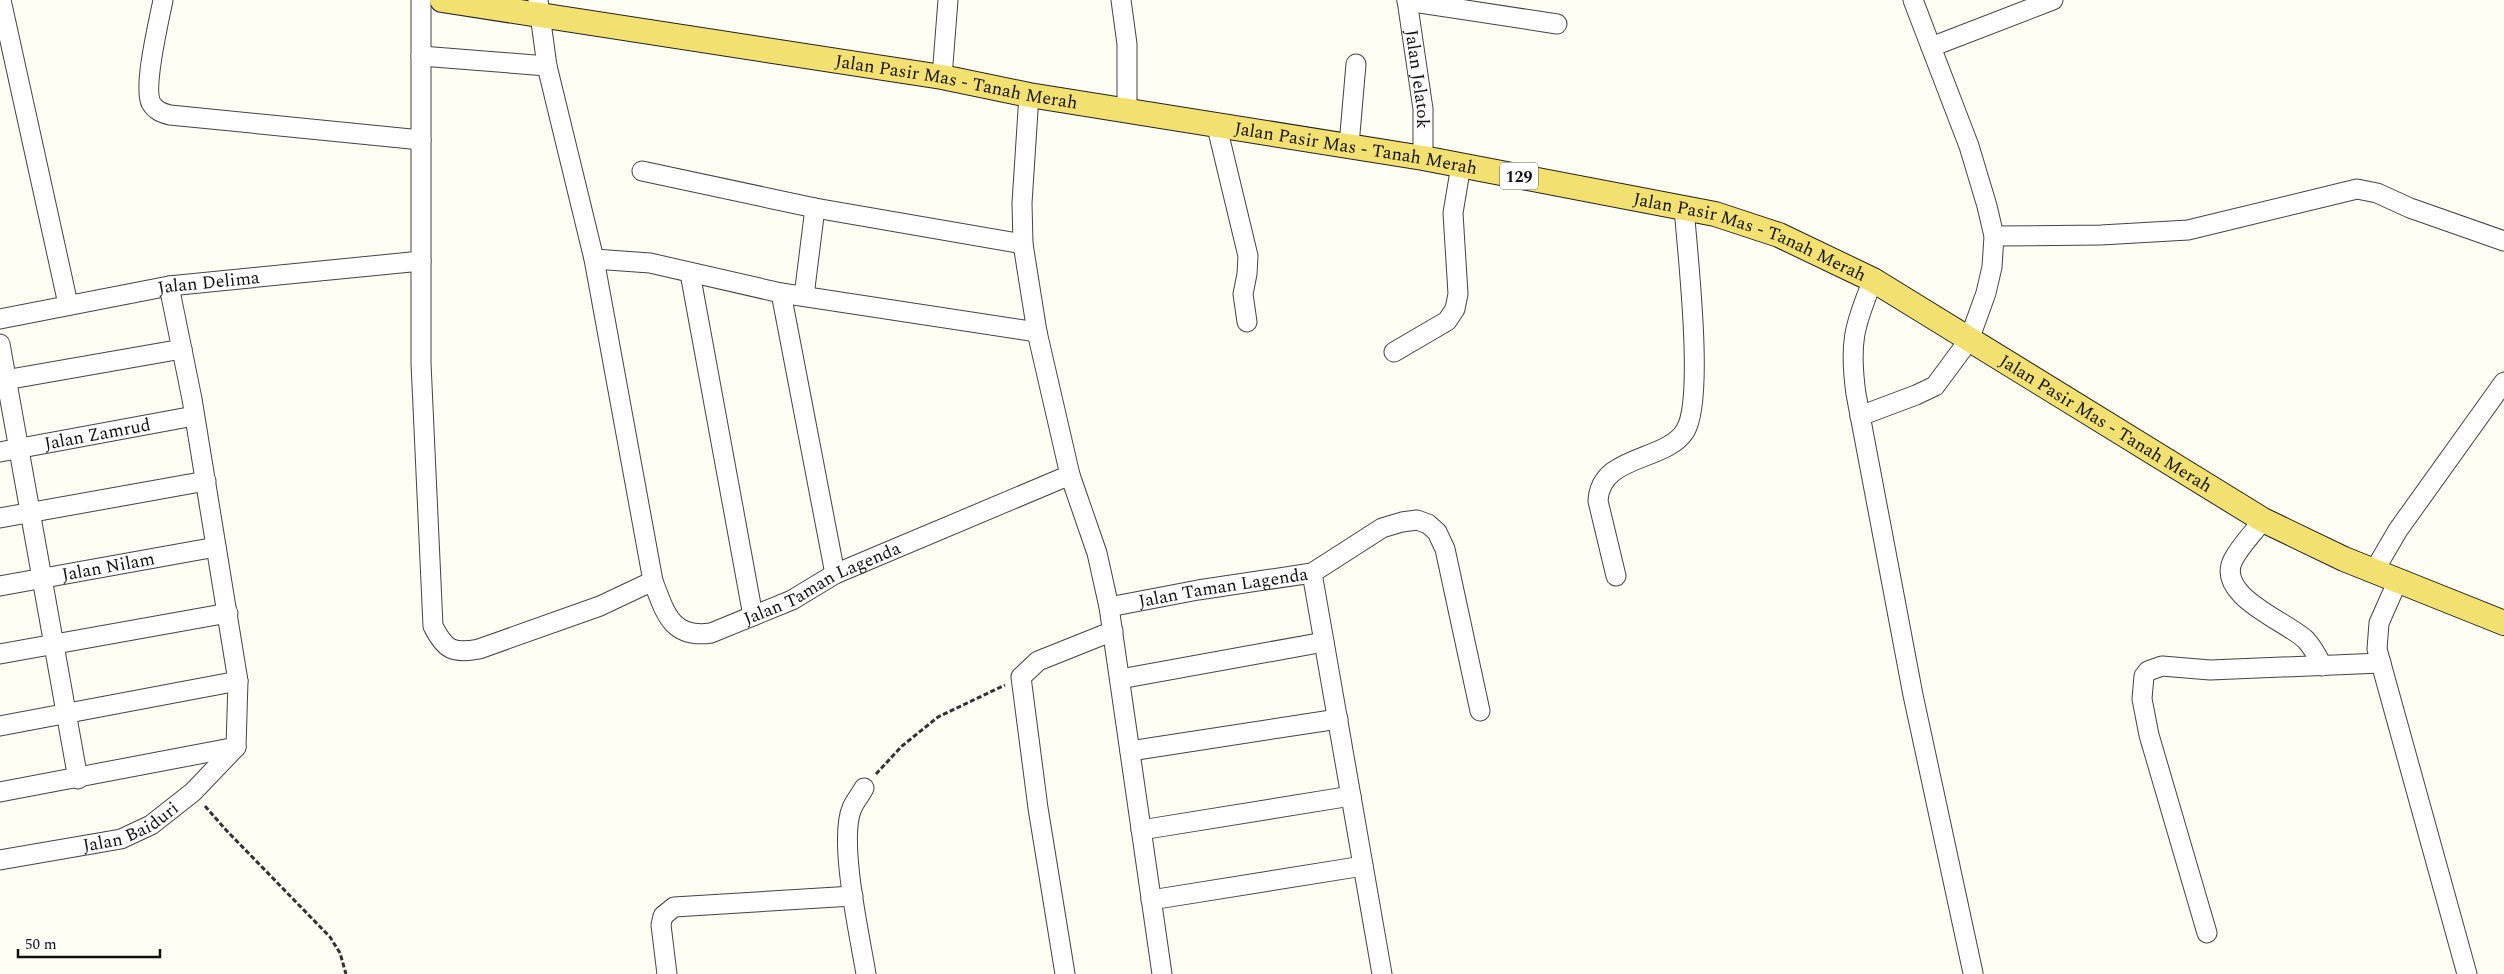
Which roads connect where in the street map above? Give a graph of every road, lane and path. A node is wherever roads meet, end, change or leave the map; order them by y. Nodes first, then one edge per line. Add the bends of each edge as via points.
1 (1, 0) edge
2 (163, 0) edge
3 (420, 0) edge
4 (442, 0) edge
5 (948, 0) edge
6 (1121, 0) edge
7 (1407, 0) edge
8 (1913, 0) edge
9 (2053, 0) edge
10 (540, 8) edge
11 (1557, 24) dead end
12 (1931, 47) junction
13 (421, 56) junction
14 (1356, 64) dead end
15 (547, 66) junction
16 (942, 77) junction
17 (1029, 94) junction
18 (1127, 109) junction
19 (1216, 123) junction
20 (421, 140) junction
21 (1349, 145) junction
22 (1423, 158) junction
23 (1461, 165) junction
24 (642, 171) dead end
25 (1684, 207) junction
26 (815, 208) junction
27 (1994, 236) junction
28 (2504, 241) edge
29 (1023, 244) junction
30 (594, 259) junction
31 (421, 261) junction
32 (690, 273) junction
33 (1873, 280) junction
34 (169, 286) junction
35 (781, 293) junction
36 (804, 296) junction
37 (68, 304) junction
38 (0, 319) edge
39 (1247, 322) dead end
40 (1037, 332) junction
41 (1969, 340) junction
42 (0, 344) edge
43 (182, 349) junction
44 (1394, 352) dead end
45 (4, 380) edge
46 (2504, 382) edge
47 (194, 416) junction
48 (1860, 416) junction
49 (20, 449) junction
50 (0, 452) edge
51 (1070, 474) junction
52 (206, 481) junction
53 (31, 513) junction
54 (0, 518) edge
55 (2264, 520) junction
56 (216, 547) junction
57 (2374, 571) junction
58 (1312, 572) junction
59 (835, 574) junction
60 (1616, 576) dead end
61 (42, 578) junction
62 (2398, 580) junction
63 (652, 581) junction
64 (0, 586) edge
65 (1109, 607) junction
66 (228, 612) junction
67 (752, 616) junction
68 (2504, 623) edge
69 (1113, 631) junction
70 (1324, 642) junction
71 (53, 644) junction
72 (0, 654) edge
73 (2381, 664) junction
74 (2322, 666) junction
75 (1021, 677) junction
76 (1120, 679) junction
77 (238, 681) junction
78 (1480, 711) dead end
79 (66, 713) junction
80 (1338, 719) junction
81 (0, 726) edge
82 (236, 746) junction
83 (1130, 751) junction
84 (78, 779) junction
85 (864, 788) joint
86 (0, 792) edge
87 (193, 792) junction
88 (1351, 796) junction
89 (1141, 830) junction
90 (0, 860) edge
91 (1363, 866) junction
92 (853, 896) junction
93 (1151, 900) junction
94 (2207, 933) dead end
95 (1973, 973) edge
96 (346, 974) edge
97 (667, 974) edge
98 (866, 974) edge
99 (1065, 974) edge
100 (1162, 974) edge
101 (1382, 974) edge
102 (2467, 974) edge

1 - 37 street
2 - 20 street via 148,84 150,102 160,112
3 - 13 street
4 - 10 main road, Jalan Pasir Mas - Tanah Merah / 129
5 - 16 street
6 - 18 street via 1127,44
7 - 11 street
7 - 22 street, Jalan Jelatok via 1423,109
8 - 12 street
9 - 12 street
10 - 15 street, Jalan Taman Lagenda
10 - 16 main road, Jalan Pasir Mas - Tanah Merah / 129
12 - 27 street via 1969,146
13 - 15 street
13 - 20 street
14 - 21 street
15 - 30 street, Jalan Taman Lagenda
16 - 17 main road, Jalan Pasir Mas - Tanah Merah / 129
17 - 18 main road, Jalan Pasir Mas - Tanah Merah / 129
17 - 29 street via 1022,203
18 - 19 main road, Jalan Pasir Mas - Tanah Merah / 129
19 - 21 main road, Jalan Pasir Mas - Tanah Merah / 129
19 - 39 street via 1248,256 1243,294
20 - 31 street
21 - 22 main road, Jalan Pasir Mas - Tanah Merah / 129
22 - 23 main road, Jalan Pasir Mas - Tanah Merah / 129
23 - 25 main road, Jalan Pasir Mas - Tanah Merah / 129
23 - 44 street via 1453,213 1458,294 1455,309 1447,321
24 - 26 street
25 - 33 main road, Jalan Pasir Mas - Tanah Merah / 129 via 1779,235
25 - 60 street via 1694,373 1692,413 1686,431 1678,440 1621,467 1604,480 1599,490 1598,501
26 - 29 street
26 - 36 street
27 - 28 street via 2188,230 2357,189 2377,193
27 - 41 street via 1988,284
29 - 40 street
30 - 32 street via 650,264
30 - 63 street, Jalan Taman Lagenda
31 - 34 street, Jalan Delima
31 - 63 street via 430,613 438,637 446,647 460,652 478,649 600,606
32 - 35 street
32 - 67 street
33 - 41 main road, Jalan Pasir Mas - Tanah Merah / 129
33 - 48 street via 1858,318 1852,346
34 - 37 street, Jalan Delima
34 - 43 street
35 - 36 street
35 - 59 street
36 - 40 street
37 - 38 street, Jalan Delima
40 - 51 street
41 - 48 street via 1935,386
41 - 55 main road, Jalan Pasir Mas - Tanah Merah / 129
42 - 45 street
43 - 45 street
43 - 47 street
45 - 49 street
46 - 57 street via 2398,530
47 - 49 street, Jalan Zamrud
47 - 52 street
48 - 95 street via 1913,695
49 - 50 street, Jalan Zamrud
49 - 53 street
51 - 59 street, Jalan Taman Lagenda
51 - 65 street via 1097,553
52 - 53 street
52 - 56 street
53 - 54 street
53 - 61 street
55 - 57 main road, Jalan Pasir Mas - Tanah Merah / 129
55 - 74 street via 2233,560 2231,576 2252,605 2305,639
56 - 61 street, Jalan Nilam
56 - 66 street
57 - 62 main road, Jalan Pasir Mas - Tanah Merah / 129
58 - 65 street, Jalan Taman Lagenda
58 - 70 street
58 - 78 street, Jalan Taman Lagenda via 1382,528 1417,520 1438,532 1445,549
59 - 67 street, Jalan Taman Lagenda via 792,600
61 - 64 street, Jalan Nilam
61 - 71 street
62 - 68 main road, Jalan Pasir Mas - Tanah Merah / 129
62 - 73 street via 2379,623 2377,649
63 - 67 street, Jalan Taman Lagenda via 666,614 674,625 687,633 711,633
65 - 69 street
66 - 71 street
66 - 77 street
69 - 75 street via 1038,661
69 - 76 street
70 - 76 street
70 - 80 street
71 - 72 street
71 - 79 street
73 - 74 street
73 - 102 street
74 - 94 street via 2210,670 2162,666 2144,676 2142,699 2149,735
75 - 85 path via 938,717 902,746
75 - 99 street
76 - 83 street
77 - 79 street
77 - 82 street
79 - 81 street
79 - 84 street
80 - 83 street
80 - 88 street
82 - 84 street
82 - 87 street, Jalan Baiduri
83 - 89 street
84 - 86 street
85 - 92 street via 852,808 847,832
87 - 90 street, Jalan Baiduri via 151,825 121,839
87 - 96 path via 330,937 340,953
88 - 89 street
88 - 91 street
89 - 93 street
91 - 93 street
91 - 101 street
92 - 97 street via 674,907 663,916 661,924
92 - 98 street
93 - 100 street

